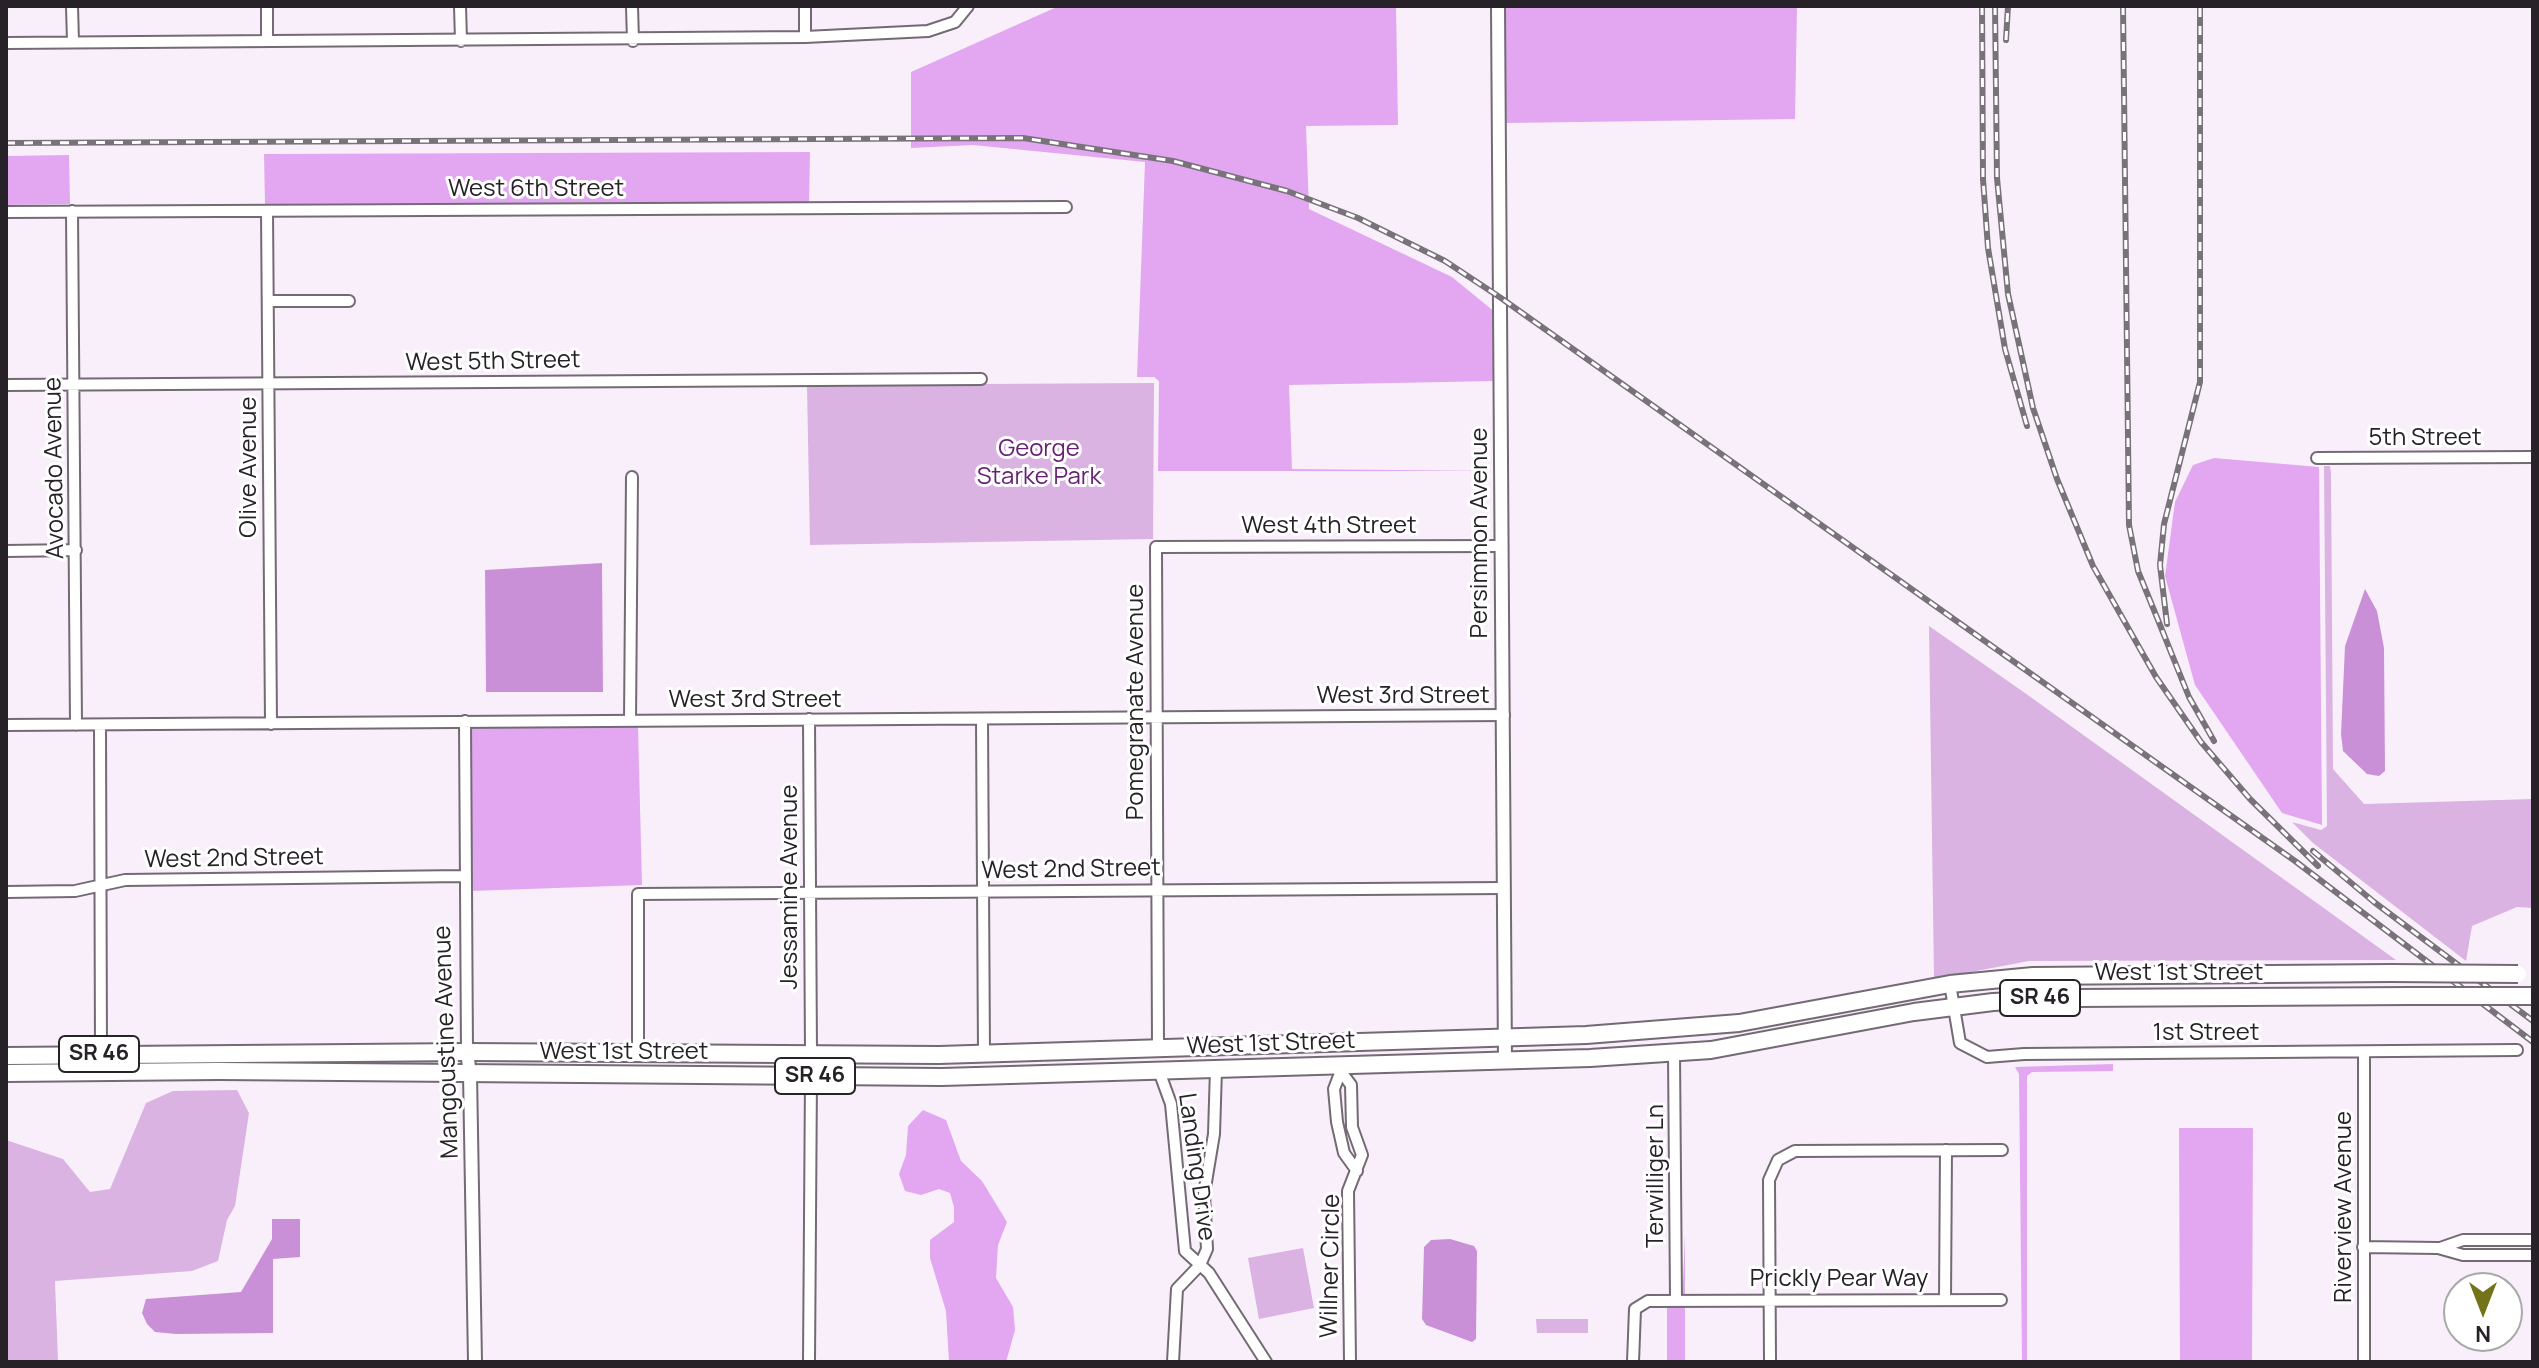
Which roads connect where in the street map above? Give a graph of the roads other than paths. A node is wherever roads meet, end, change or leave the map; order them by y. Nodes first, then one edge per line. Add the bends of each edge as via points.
1 (72, 6) edge
2 (267, 6) edge
3 (460, 6) edge
4 (632, 6) edge
5 (805, 6) edge
6 (968, 6) edge
7 (1498, 6) edge
8 (805, 37) junction
9 (267, 41) junction
10 (461, 41) junction
11 (633, 41) junction
12 (73, 42) junction
13 (6, 43) edge
14 (1066, 207) dead end
15 (72, 211) junction
16 (267, 211) junction
17 (6, 212) edge
18 (268, 301) junction
19 (349, 301) dead end
20 (981, 379) dead end
21 (6, 385) edge
22 (269, 385) junction
23 (74, 386) junction
24 (2533, 457) edge
25 (2317, 458) dead end
26 (632, 477) dead end
27 (1502, 546) junction
28 (1156, 547) joint
29 (76, 550) junction
30 (6, 551) edge
31 (1504, 715) junction
32 (1155, 718) junction
33 (809, 719) junction
34 (982, 719) junction
35 (465, 721) junction
36 (630, 721) junction
37 (271, 724) junction
38 (6, 725) edge
39 (76, 725) junction
40 (100, 725) junction
41 (464, 876) junction
42 (100, 886) junction
43 (1504, 888) junction
44 (1157, 889) junction
45 (6, 892) edge
46 (984, 892) junction
47 (810, 893) junction
48 (2525, 974) edge
49 (1950, 984) junction
50 (2533, 996) edge
51 (1952, 1006) junction
52 (1505, 1038) junction
53 (1158, 1049) junction
54 (2517, 1050) dead end
55 (467, 1052) junction
56 (2364, 1052) junction
57 (638, 1053) junction
58 (101, 1054) junction
59 (811, 1054) junction
60 (896, 1054) junction
61 (984, 1054) junction
62 (1674, 1054) junction
63 (6, 1056) edge
64 (1505, 1061) junction
65 (1216, 1069) junction
66 (1342, 1070) junction
67 (1159, 1071) junction
68 (6, 1073) edge
69 (49, 1073) junction
70 (1103, 1073) junction
71 (470, 1074) junction
72 (753, 1076) junction
73 (811, 1076) junction
74 (1946, 1150) junction
75 (2002, 1150) dead end
76 (1357, 1171) junction
77 (2511, 1239) junction
78 (2533, 1240) edge
79 (2363, 1247) junction
80 (2438, 1248) junction
81 (2511, 1255) junction
82 (2533, 1255) edge
83 (1200, 1265) junction
84 (1770, 1298) junction
85 (1676, 1299) junction
86 (1945, 1300) junction
87 (2001, 1300) dead end
88 (475, 1362) edge
89 (809, 1362) edge
90 (1173, 1362) edge
91 (1266, 1362) edge
92 (1350, 1362) edge
93 (1633, 1362) edge
94 (1770, 1362) edge
95 (2364, 1362) edge

1 - 12 street
2 - 9 street
3 - 10 street
4 - 11 street
5 - 8 street
6 - 8 street via 955,22 928,31
7 - 27 street, Persimmon Avenue
8 - 11 street
9 - 10 street
9 - 12 street
10 - 11 street
12 - 13 street
14 - 16 street, West 6th Street
15 - 16 street, West 6th Street
15 - 17 street, West 6th Street
15 - 23 street, Avocado Avenue
16 - 18 street, Olive Avenue
18 - 19 street
18 - 22 street, Olive Avenue
20 - 22 street, West 5th Street
21 - 23 street, West 5th Street
22 - 23 street, West 5th Street
22 - 37 street, Olive Avenue
23 - 29 street, Avocado Avenue
24 - 25 street, 5th Street
26 - 36 street
27 - 28 street, West 4th Street
27 - 31 street, Persimmon Avenue
28 - 32 street, Pomegranate Avenue
29 - 30 street
29 - 39 street, Avocado Avenue
31 - 32 street, West 3rd Street
31 - 43 street, Persimmon Avenue
32 - 34 street, West 3rd Street
32 - 44 street, Pomegranate Avenue
33 - 34 street, West 3rd Street
33 - 36 street, West 3rd Street
33 - 47 street, Jessamine Avenue
34 - 46 street
35 - 36 street, West 3rd Street
35 - 37 street, West 3rd Street
35 - 41 street, Mangoustine Avenue
37 - 40 street, West 3rd Street
38 - 39 street, West 3rd Street
39 - 40 street, West 3rd Street
40 - 42 street
41 - 42 street, West 2nd Street via 125,880
41 - 55 street, Mangoustine Avenue
42 - 45 street, West 2nd Street
42 - 58 street
43 - 44 street, West 2nd Street
43 - 52 street, Persimmon Avenue
44 - 46 street, West 2nd Street
44 - 53 street, Pomegranate Avenue
46 - 47 street, West 2nd Street
46 - 61 street
47 - 57 street, West 2nd Street via 638,894
47 - 59 street, Jessamine Avenue
48 - 49 main road, West 1st Street / SR 46, bridge via 2033,976
49 - 51 street, 1st Street
49 - 52 main road, West 1st Street / SR 46 via 1694,1028
50 - 51 main road, West 1st Street / SR 46, bridge via 2076,998
51 - 56 street, 1st Street via 1960,1043 1987,1057
51 - 62 main road, West 1st Street / SR 46
52 - 53 main road, West 1st Street / SR 46
52 - 64 street, Persimmon Avenue
53 - 61 main road, West 1st Street / SR 46
53 - 70 main road via 1145,1061 1118,1063
54 - 56 street, 1st Street
55 - 57 main road, West 1st Street / SR 46
55 - 58 main road, West 1st Street / SR 46
55 - 71 street, Mangoustine Avenue
56 - 79 street, Riverview Avenue
57 - 59 main road, West 1st Street / SR 46
58 - 63 main road, West 1st Street / SR 46
58 - 69 main road via 83,1065 61,1065
59 - 60 main road, West 1st Street / SR 46
59 - 72 main road via 796,1065
60 - 61 main road, West 1st Street / SR 46
60 - 73 main road via 875,1061 833,1062
62 - 64 main road, West 1st Street / SR 46
62 - 85 street, Terwilliger Ln
64 - 66 main road, West 1st Street / SR 46
65 - 66 main road, West 1st Street / SR 46
65 - 67 main road, West 1st Street / SR 46
65 - 83 street via 1214,1134 1204,1194 1207,1249
66 - 76 street, Willner Circle via 1351,1085 1352,1127 1362,1155
66 - 76 street, Willner Circle via 1334,1089 1337,1122 1344,1153
67 - 70 main road, West 1st Street / SR 46
67 - 83 street, Landing Drive via 1171,1104 1185,1251
68 - 69 main road, West 1st Street / SR 46
69 - 71 main road, West 1st Street / SR 46
70 - 73 main road, West 1st Street / SR 46
71 - 72 main road, West 1st Street / SR 46
71 - 88 street, Mangoustine Avenue
72 - 73 main road, West 1st Street / SR 46
73 - 89 street
74 - 75 street
74 - 84 street via 1795,1151 1778,1160 1769,1180
74 - 86 street
76 - 92 street, Willner Circle via 1348,1191
77 - 78 street
77 - 80 street via 2463,1240
77 - 81 street
79 - 80 street
79 - 95 street, Riverview Avenue
80 - 81 street via 2463,1255
81 - 82 street
83 - 90 street, Landing Drive via 1177,1289
83 - 91 street, Landing Drive
84 - 85 street, Prickly Pear Way
84 - 86 street, Prickly Pear Way
84 - 94 street
85 - 93 street, Prickly Pear Way via 1648,1301 1635,1309
86 - 87 street, Prickly Pear Way

